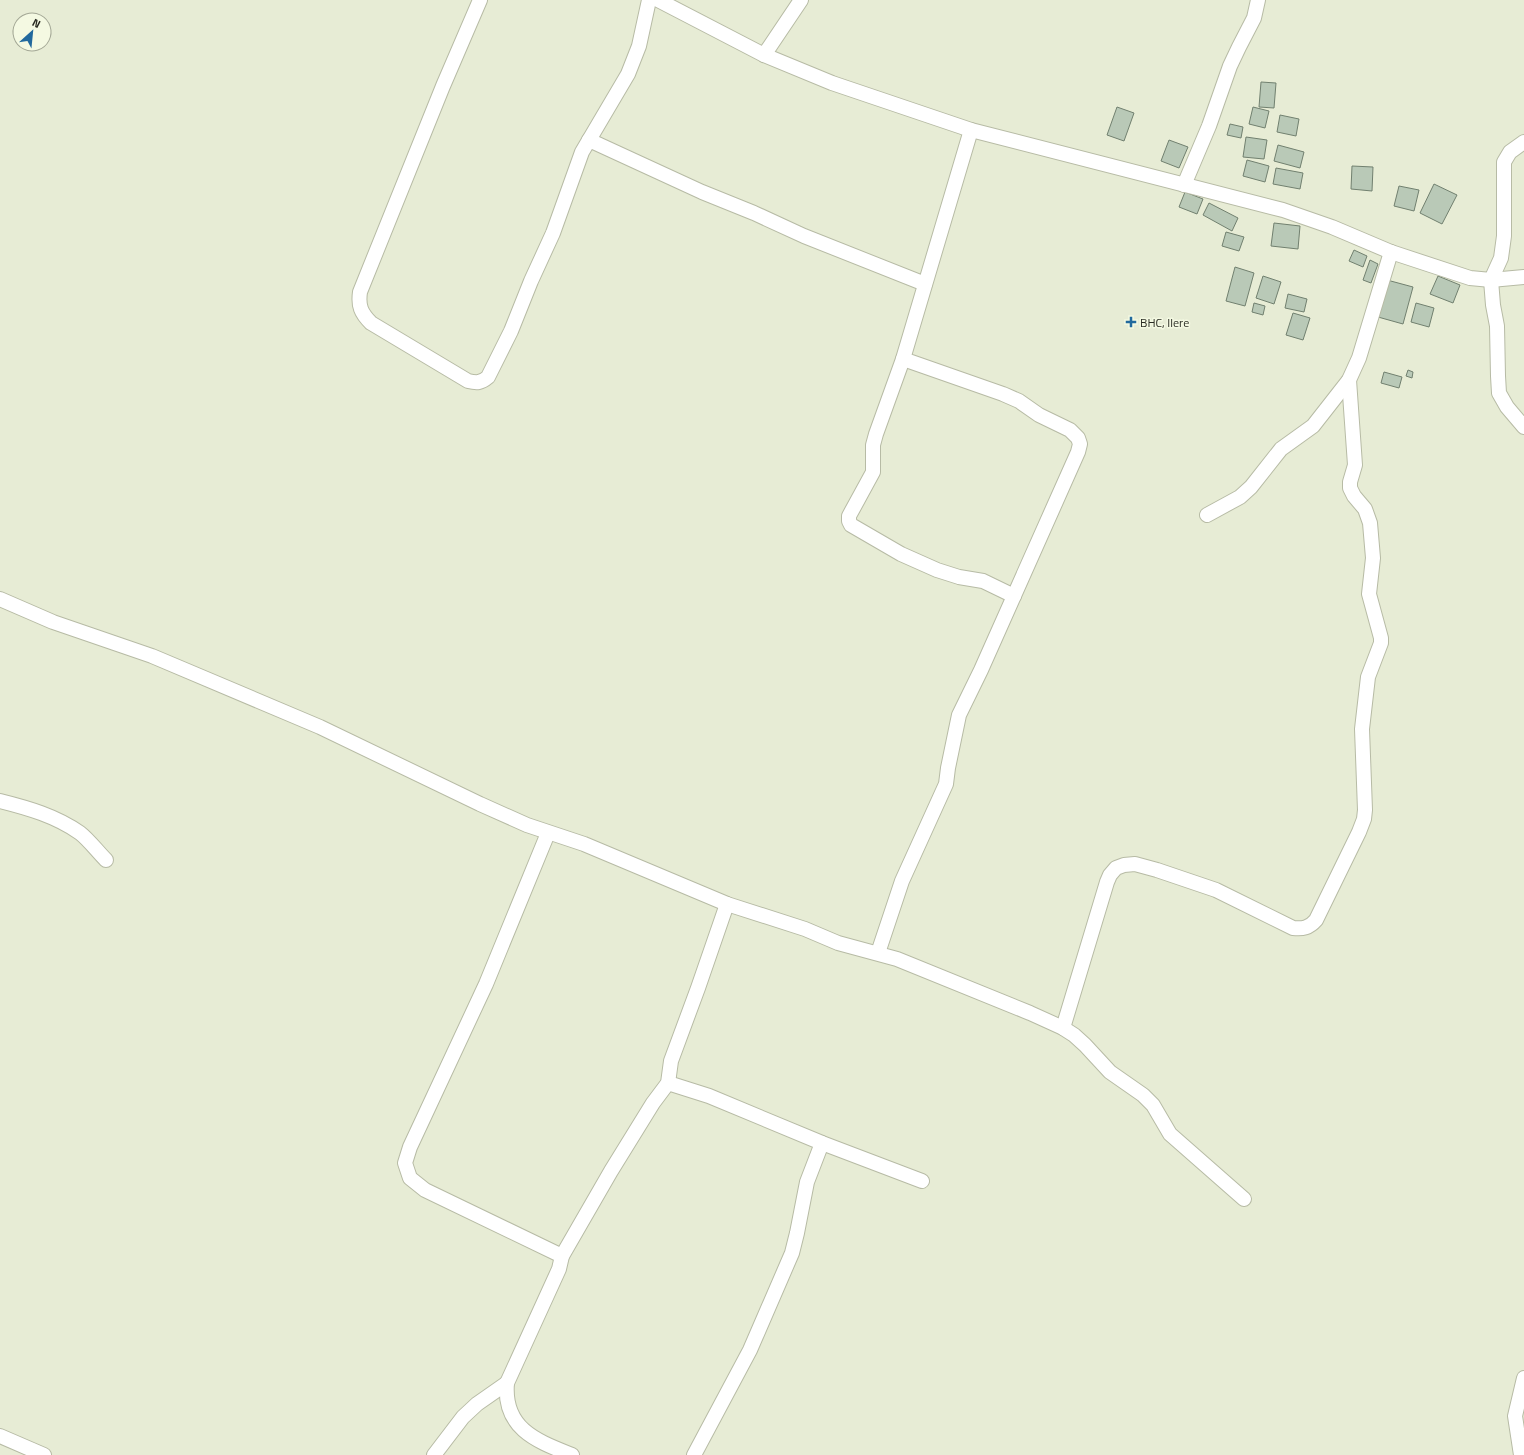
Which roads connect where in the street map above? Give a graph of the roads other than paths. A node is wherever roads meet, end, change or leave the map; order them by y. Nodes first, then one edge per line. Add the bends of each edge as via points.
1 (480, 0) edge
2 (649, 0) edge
3 (658, 0) edge
4 (801, 0) edge
5 (1258, 0) edge
6 (764, 55) junction
7 (971, 130) junction
8 (589, 140) junction
9 (1524, 142) edge
10 (1184, 185) junction
11 (1391, 252) junction
12 (1524, 277) edge
13 (1491, 280) junction
14 (925, 284) junction
15 (903, 359) junction
16 (1348, 380) junction
17 (1524, 427) edge
18 (1207, 515) dead end
19 (1014, 596) junction
20 (0, 599) edge
21 (0, 801) edge
22 (548, 832) junction
23 (106, 860) dead end
24 (727, 904) junction
25 (878, 953) junction
26 (1063, 1028) junction
27 (668, 1083) junction
28 (822, 1144) junction
29 (922, 1181) dead end
30 (1244, 1199) dead end
31 (562, 1256) junction
32 (1524, 1378) edge
33 (507, 1384) junction
34 (0, 1436) edge
35 (44, 1455) edge
36 (434, 1455) edge
37 (572, 1455) edge
38 (694, 1455) edge
39 (1521, 1455) edge

1 - 8 street via 360,292 363,315 371,323 468,381 482,381 488,377 511,331 553,233 578,162
2 - 8 street via 639,46 628,74
3 - 6 street
4 - 6 street
5 - 10 street via 1254,18 1230,66 1209,126
6 - 7 street via 832,83
7 - 10 street
7 - 14 street
8 - 14 street via 804,236
9 - 13 street via 1510,152 1504,162 1504,243
10 - 11 street via 1283,210
11 - 13 street via 1470,278
11 - 16 street via 1359,358
12 - 13 street
13 - 17 street via 1497,326 1499,393
14 - 15 street
15 - 19 street via 873,445 873,472 849,516 849,521 852,526 901,554 959,577 983,581
15 - 19 street via 1008,396 1070,430 1078,438 1078,452
16 - 18 street via 1313,426 1281,449 1251,487 1240,497
16 - 26 street via 1355,465 1350,488 1365,509 1370,523 1373,558 1369,594 1381,638 1368,677 1364,706 1362,729 1365,810 1359,832 1316,920 1310,926 1301,929 1293,928 1216,890 1157,870 1135,864 1116,868 1107,882
19 - 25 street via 959,715 946,784 902,881
20 - 22 street via 53,622 158,659 320,727 480,804
21 - 23 street via 31,809 62,822 81,834
22 - 24 street via 584,844
22 - 31 street via 486,984 410,1147 405,1163 410,1178 425,1190
24 - 25 street via 805,929 838,943
24 - 27 street via 671,1061
25 - 26 street via 955,982
26 - 30 street via 1085,1045 1110,1072 1143,1095 1170,1134
27 - 28 street via 716,1098
27 - 31 street via 611,1171
28 - 29 street
28 - 38 street via 807,1182 792,1253 750,1350
31 - 33 street via 559,1269
32 - 39 street via 1515,1416
33 - 36 street via 462,1417
33 - 37 street via 506,1397 511,1414 523,1430 538,1441
34 - 35 street

